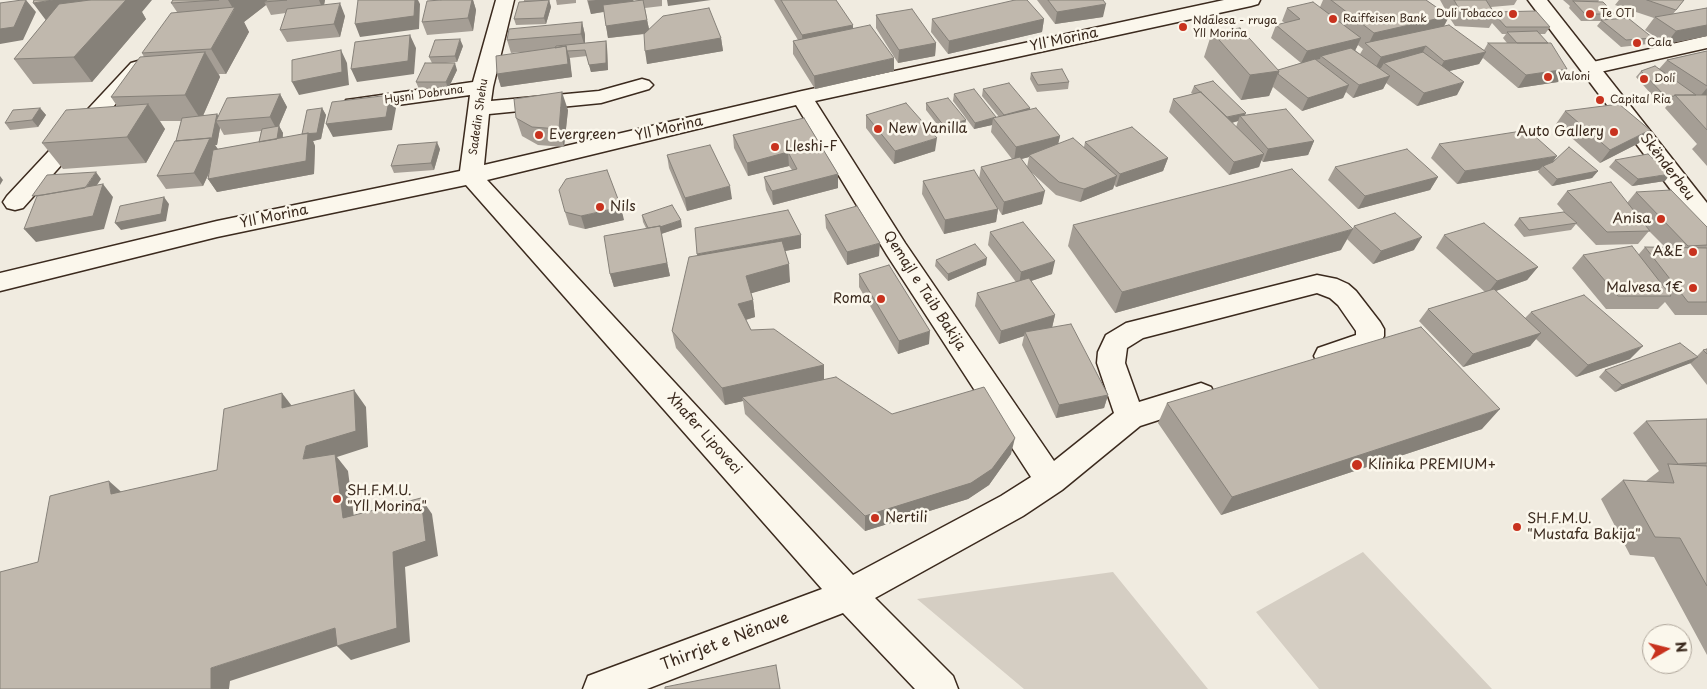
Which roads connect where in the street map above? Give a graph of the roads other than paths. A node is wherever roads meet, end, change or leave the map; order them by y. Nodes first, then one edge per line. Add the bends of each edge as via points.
1 (505, 0) edge
2 (1251, 0) edge
3 (1537, 0) edge
4 (1707, 42) edge
5 (152, 51) edge
6 (1591, 68) junction
7 (642, 85) dead end
8 (482, 87) junction
9 (802, 97) junction
10 (338, 107) edge
11 (479, 109) junction
12 (471, 176) junction
13 (15, 202) dead end
14 (1707, 220) edge
15 (0, 282) edge
16 (1305, 363) edge
17 (1222, 389) edge
18 (1130, 417) junction
19 (1051, 481) junction
20 (849, 595) junction
21 (601, 689) edge
22 (940, 689) edge

1 - 8 street, Sadedin Shehu
2 - 9 street, Yll Morina
3 - 6 street, Skënderbeu
4 - 6 street
5 - 13 street
6 - 14 street, Skënderbeu
7 - 11 street via 600,97
8 - 10 street, Hysni Dobruna
8 - 11 street, Sadedin Shehu
9 - 12 street, Yll Morina
9 - 19 street, Qemajl e Taib Bakija via 901,257
11 - 12 street, Sadedin Shehu
12 - 15 street, Yll Morina via 217,229
12 - 20 street, Xhafer Lipoveci
16 - 18 street via 1360,346 1370,336 1370,329 1347,298 1328,286 1306,285 1136,330 1116,342 1111,363
17 - 18 street
18 - 19 street, Thirrjet e Nënave
19 - 20 street, Thirrjet e Nënave via 1012,506
20 - 21 street, Thirrjet e Nënave
20 - 22 street, Xhafer Lipoveci

